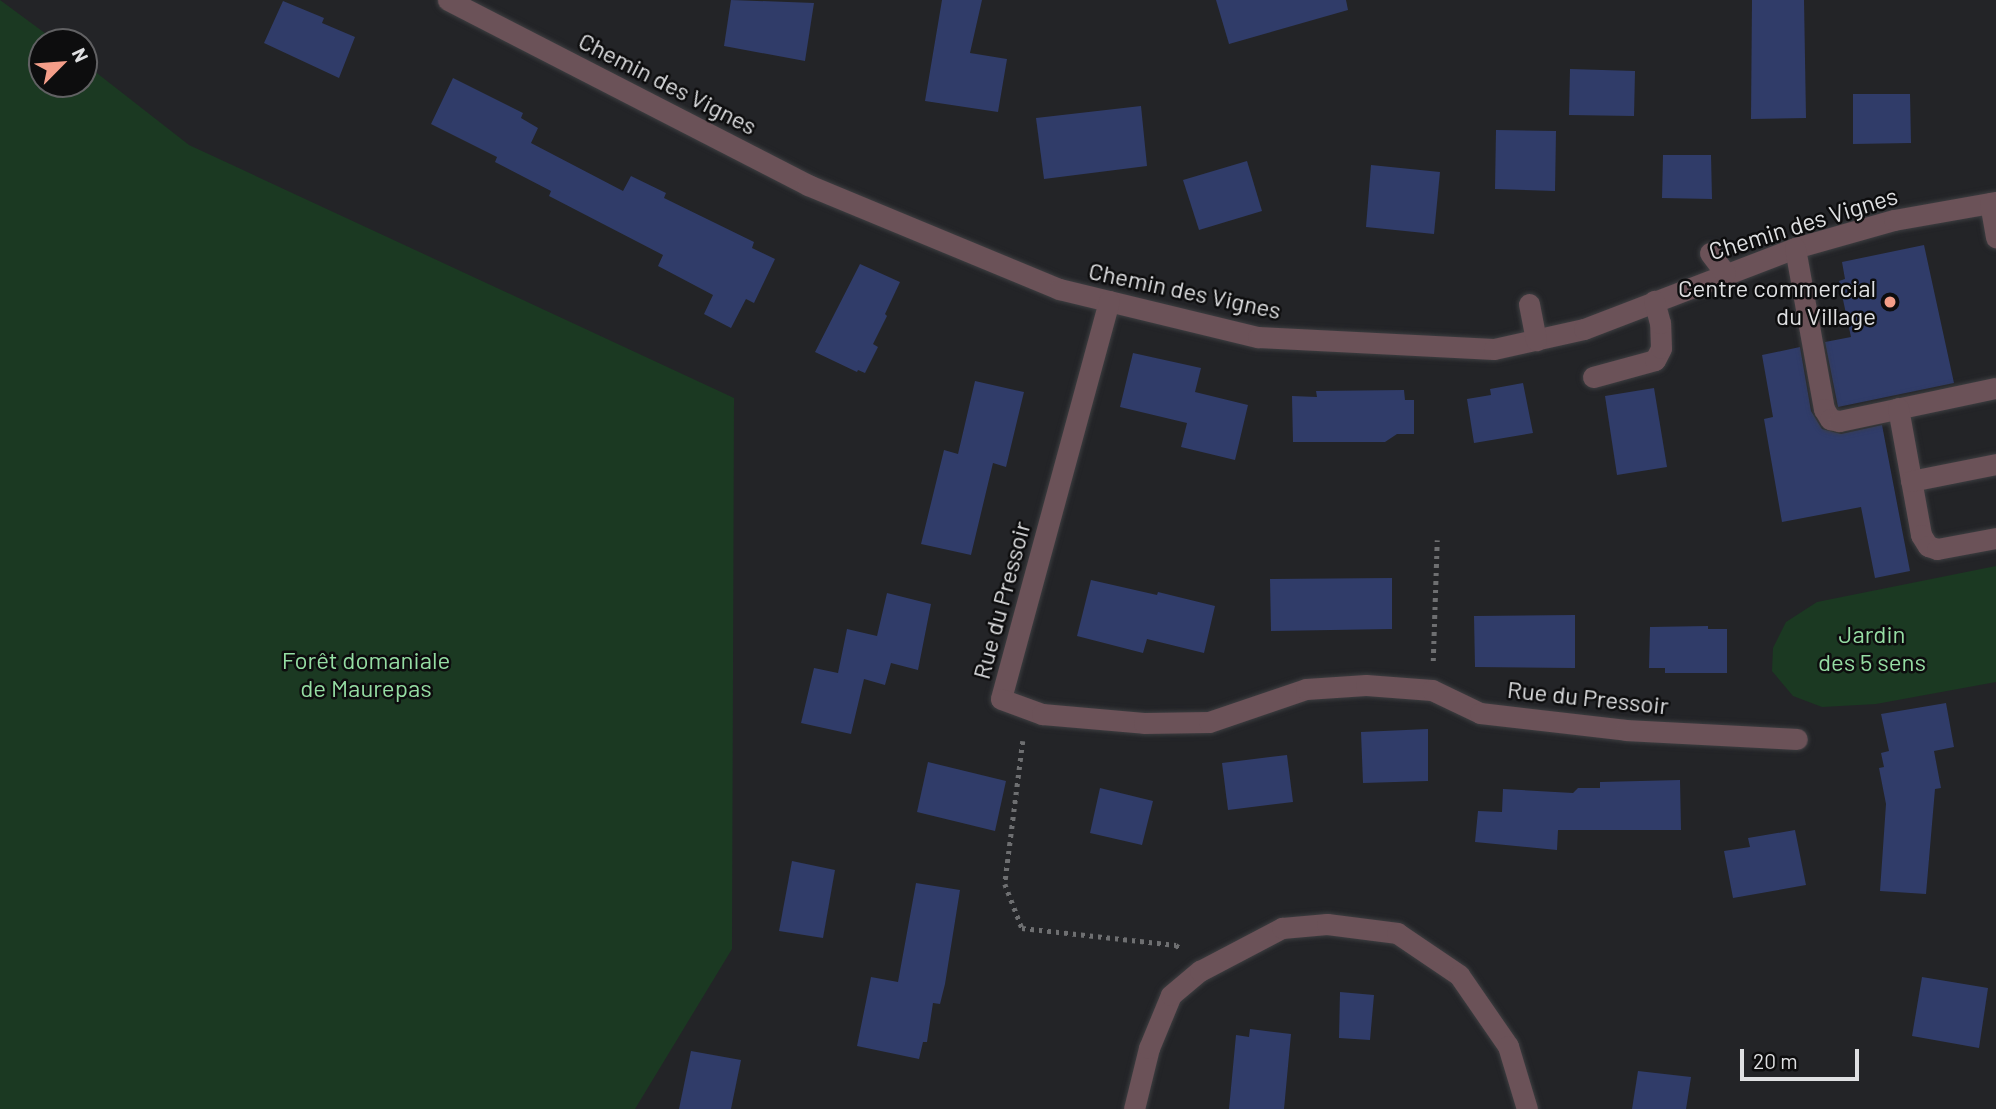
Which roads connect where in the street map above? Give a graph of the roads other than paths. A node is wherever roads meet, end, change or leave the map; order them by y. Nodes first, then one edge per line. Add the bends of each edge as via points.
1 (448, 0) edge
2 (1993, 202) edge
3 (1996, 237) edge
4 (1795, 248) junction
5 (1710, 253) dead end
6 (1725, 272) junction
7 (1109, 301) junction
8 (1654, 301) junction
9 (1529, 304) dead end
10 (1536, 340) junction
11 (1593, 377) dead end
12 (1996, 388) edge
13 (1898, 408) junction
14 (1996, 464) edge
15 (1912, 481) junction
16 (1996, 538) edge
17 (1797, 739) dead end
18 (1135, 1109) edge
19 (1527, 1109) edge

1 - 7 street, Chemin des Vignes via 808,185 1059,289
2 - 3 street
2 - 4 street, Chemin des Vignes via 1894,220
4 - 6 street, Chemin des Vignes
4 - 13 street via 1824,409 1830,419
5 - 6 street
6 - 8 street, Chemin des Vignes
7 - 10 street, Chemin des Vignes via 1258,337 1494,349
7 - 17 street, Rue du Pressoir via 1001,699 1042,715 1144,723 1209,722 1306,689 1366,685 1432,690 1480,713 1626,730
8 - 10 street, Chemin des Vignes via 1584,330
8 - 11 street via 1661,348 1655,360
9 - 10 street
12 - 13 street
13 - 15 street
14 - 15 street
15 - 16 street via 1928,546 1937,549
18 - 19 street via 1149,1048 1171,995 1200,971 1282,928 1327,924 1397,933 1459,975 1508,1046

